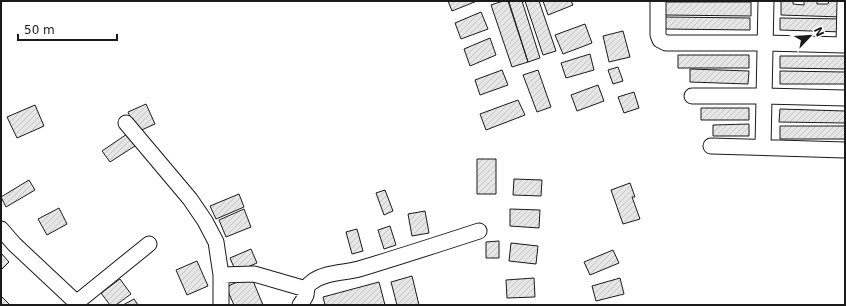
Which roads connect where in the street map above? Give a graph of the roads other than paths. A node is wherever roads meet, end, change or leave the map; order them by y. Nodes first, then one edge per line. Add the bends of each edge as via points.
1 (658, 1) edge
2 (766, 1) edge
3 (845, 1) edge
4 (765, 43) junction
5 (845, 45) edge
6 (692, 96) dead end
7 (764, 96) junction
8 (845, 98) edge
9 (126, 123) dead end
10 (711, 146) dead end
11 (762, 147) junction
12 (845, 150) edge
13 (1, 229) edge
14 (479, 231) dead end
15 (149, 244) dead end
16 (221, 275) junction
17 (306, 289) junction
18 (78, 304) edge
19 (221, 305) edge
20 (300, 305) edge

1 - 4 street via 658,35 662,42
2 - 4 street
3 - 5 street
4 - 5 street
4 - 7 street
6 - 7 street
7 - 8 street
7 - 11 street
9 - 16 street via 190,199 205,221 216,242
10 - 11 street
11 - 12 street
13 - 18 street via 18,249
14 - 17 street via 354,270 324,276 313,281
15 - 18 street
16 - 17 street via 254,274
16 - 19 street
17 - 20 street via 306,295

